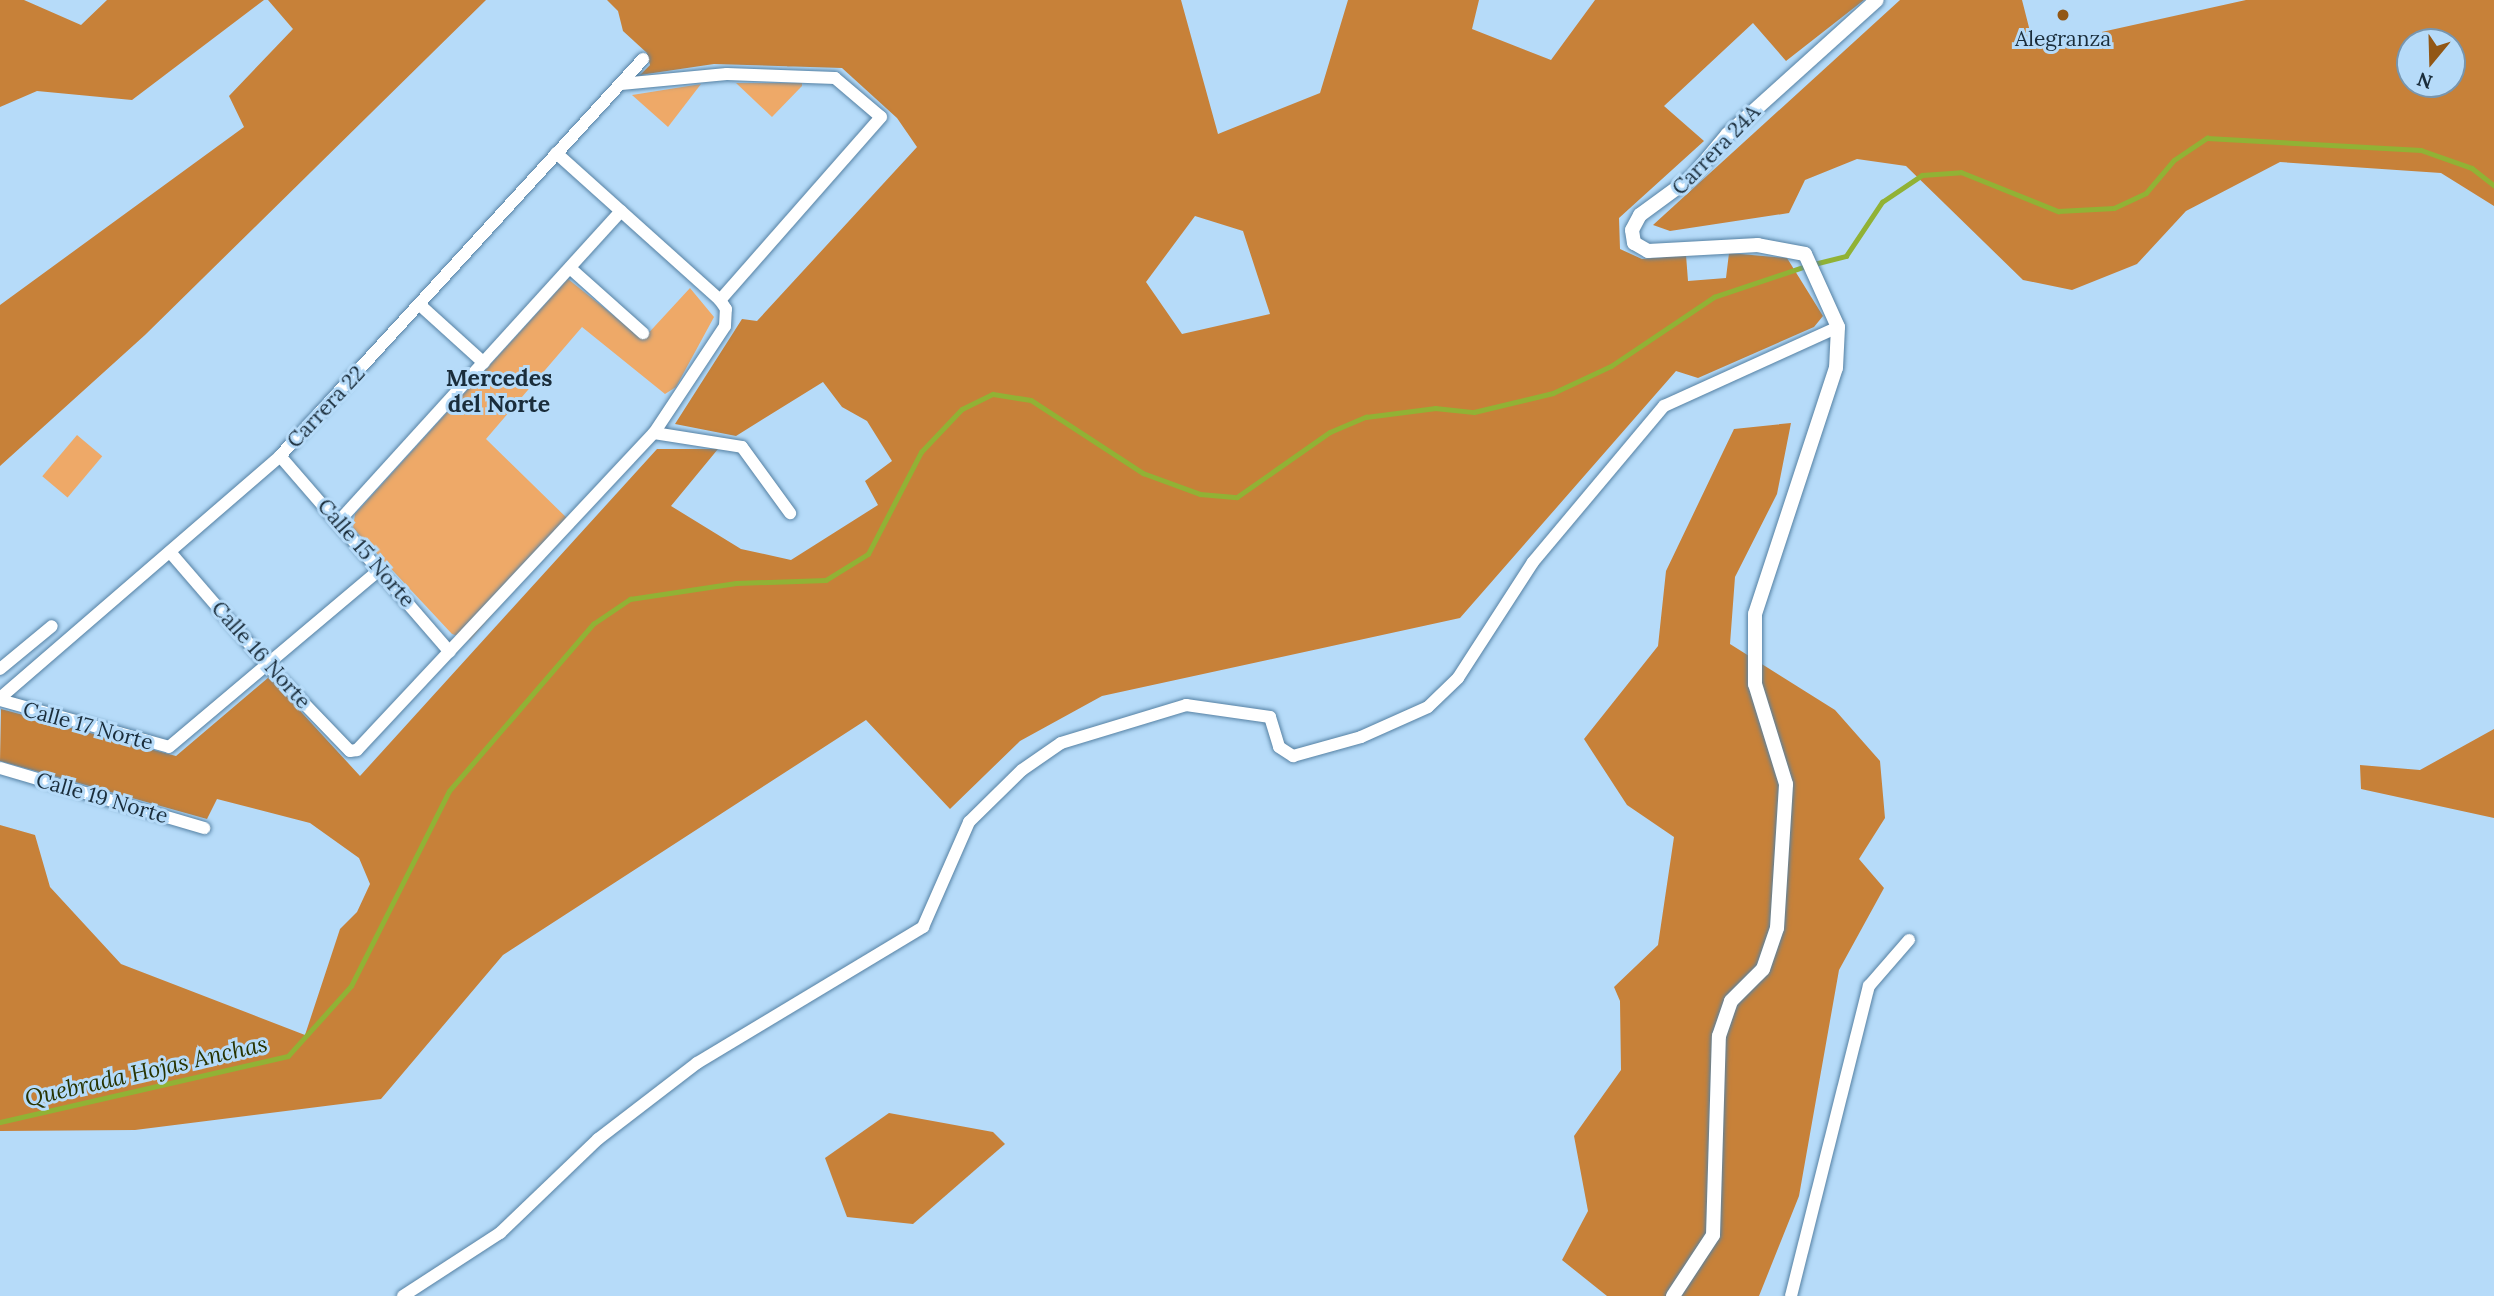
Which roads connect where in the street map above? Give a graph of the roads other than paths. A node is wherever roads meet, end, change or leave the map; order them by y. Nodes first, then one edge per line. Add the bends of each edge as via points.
1 (1877, 0) edge
2 (643, 59) dead end
3 (621, 84) junction
4 (556, 153) junction
5 (621, 211) junction
6 (570, 268) junction
7 (720, 300) junction
8 (420, 305) junction
9 (1838, 327) junction
10 (643, 333) dead end
11 (484, 363) junction
12 (654, 433) junction
13 (280, 456) junction
14 (790, 513) dead end
15 (339, 521) junction
16 (170, 552) junction
17 (379, 570) junction
18 (52, 626) dead end
19 (450, 652) junction
20 (270, 668) junction
21 (0, 669) edge
22 (0, 699) edge
23 (0, 768) edge
24 (204, 828) dead end
25 (1909, 940) dead end
26 (402, 1296) edge
27 (1673, 1296) edge
28 (1791, 1296) edge

1 - 9 street, Carrera 24A via 1728,134 1692,177 1640,215 1632,230 1634,243 1648,251 1758,246 1805,254 1831,301
2 - 3 street, Carrera 22
3 - 4 street, Carrera 22
3 - 7 street via 727,74 835,78 881,117
4 - 5 street
4 - 8 street, Carrera 22
5 - 6 street
5 - 7 street
6 - 10 street
6 - 11 street
7 - 12 street via 726,309 725,326
8 - 11 street
8 - 13 street, Carrera 22
9 - 26 street via 1664,405 1533,562 1458,678 1428,707 1361,737 1293,756 1279,747 1270,717 1186,705 1061,743 996,792 969,822 923,927 697,1063 598,1139 500,1233
9 - 27 street via 1836,368 1755,614 1755,684 1786,784 1777,928 1763,970 1731,1001 1719,1036 1713,1235
11 - 15 street
12 - 14 street via 742,447
12 - 19 street
13 - 15 street, Calle 15 Norte
13 - 16 street, Carrera 22
15 - 17 street, Calle 15 Norte
16 - 20 street, Calle 16 Norte
16 - 22 street, Carrera 22
17 - 19 street, Calle 15 Norte
17 - 20 street
18 - 21 street
19 - 20 street, Calle 16 Norte via 357,750 350,751
20 - 22 street, Calle 17 Norte via 176,744 162,746
23 - 24 street, Calle 19 Norte
25 - 28 street via 1869,986

